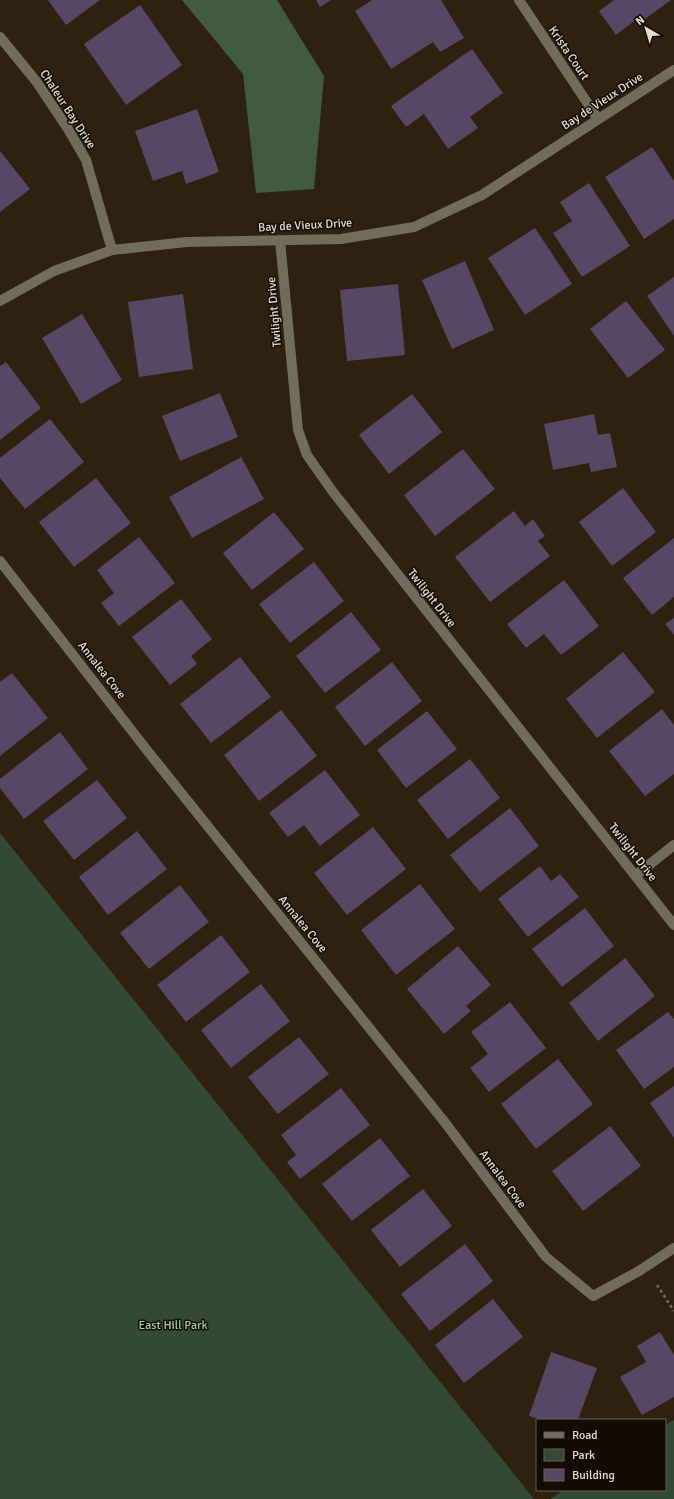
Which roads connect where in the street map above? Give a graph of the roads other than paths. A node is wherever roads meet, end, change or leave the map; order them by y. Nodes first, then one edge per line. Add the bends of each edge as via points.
1 (519, 0) edge
2 (0, 37) edge
3 (674, 70) edge
4 (598, 119) junction
5 (280, 240) junction
6 (112, 250) junction
7 (0, 301) edge
8 (0, 561) edge
9 (674, 845) edge
10 (635, 876) junction
11 (674, 925) edge
12 (674, 1248) edge

1 - 4 street, Krista Court
2 - 6 street, Chaleur Bay Drive via 36,81 86,160
3 - 4 street, Bay de Vieux Drive
4 - 5 street, Bay de Vieux Drive via 482,195 414,227 340,239
5 - 6 street, Bay de Vieux Drive via 187,242
5 - 10 street, Twilight Drive via 298,430 307,455 352,517
6 - 7 street, Bay de Vieux Drive via 54,272
8 - 12 street, Annalea Cove via 151,755 443,1120 546,1257 592,1296 639,1271
9 - 10 street
10 - 11 street, Twilight Drive

